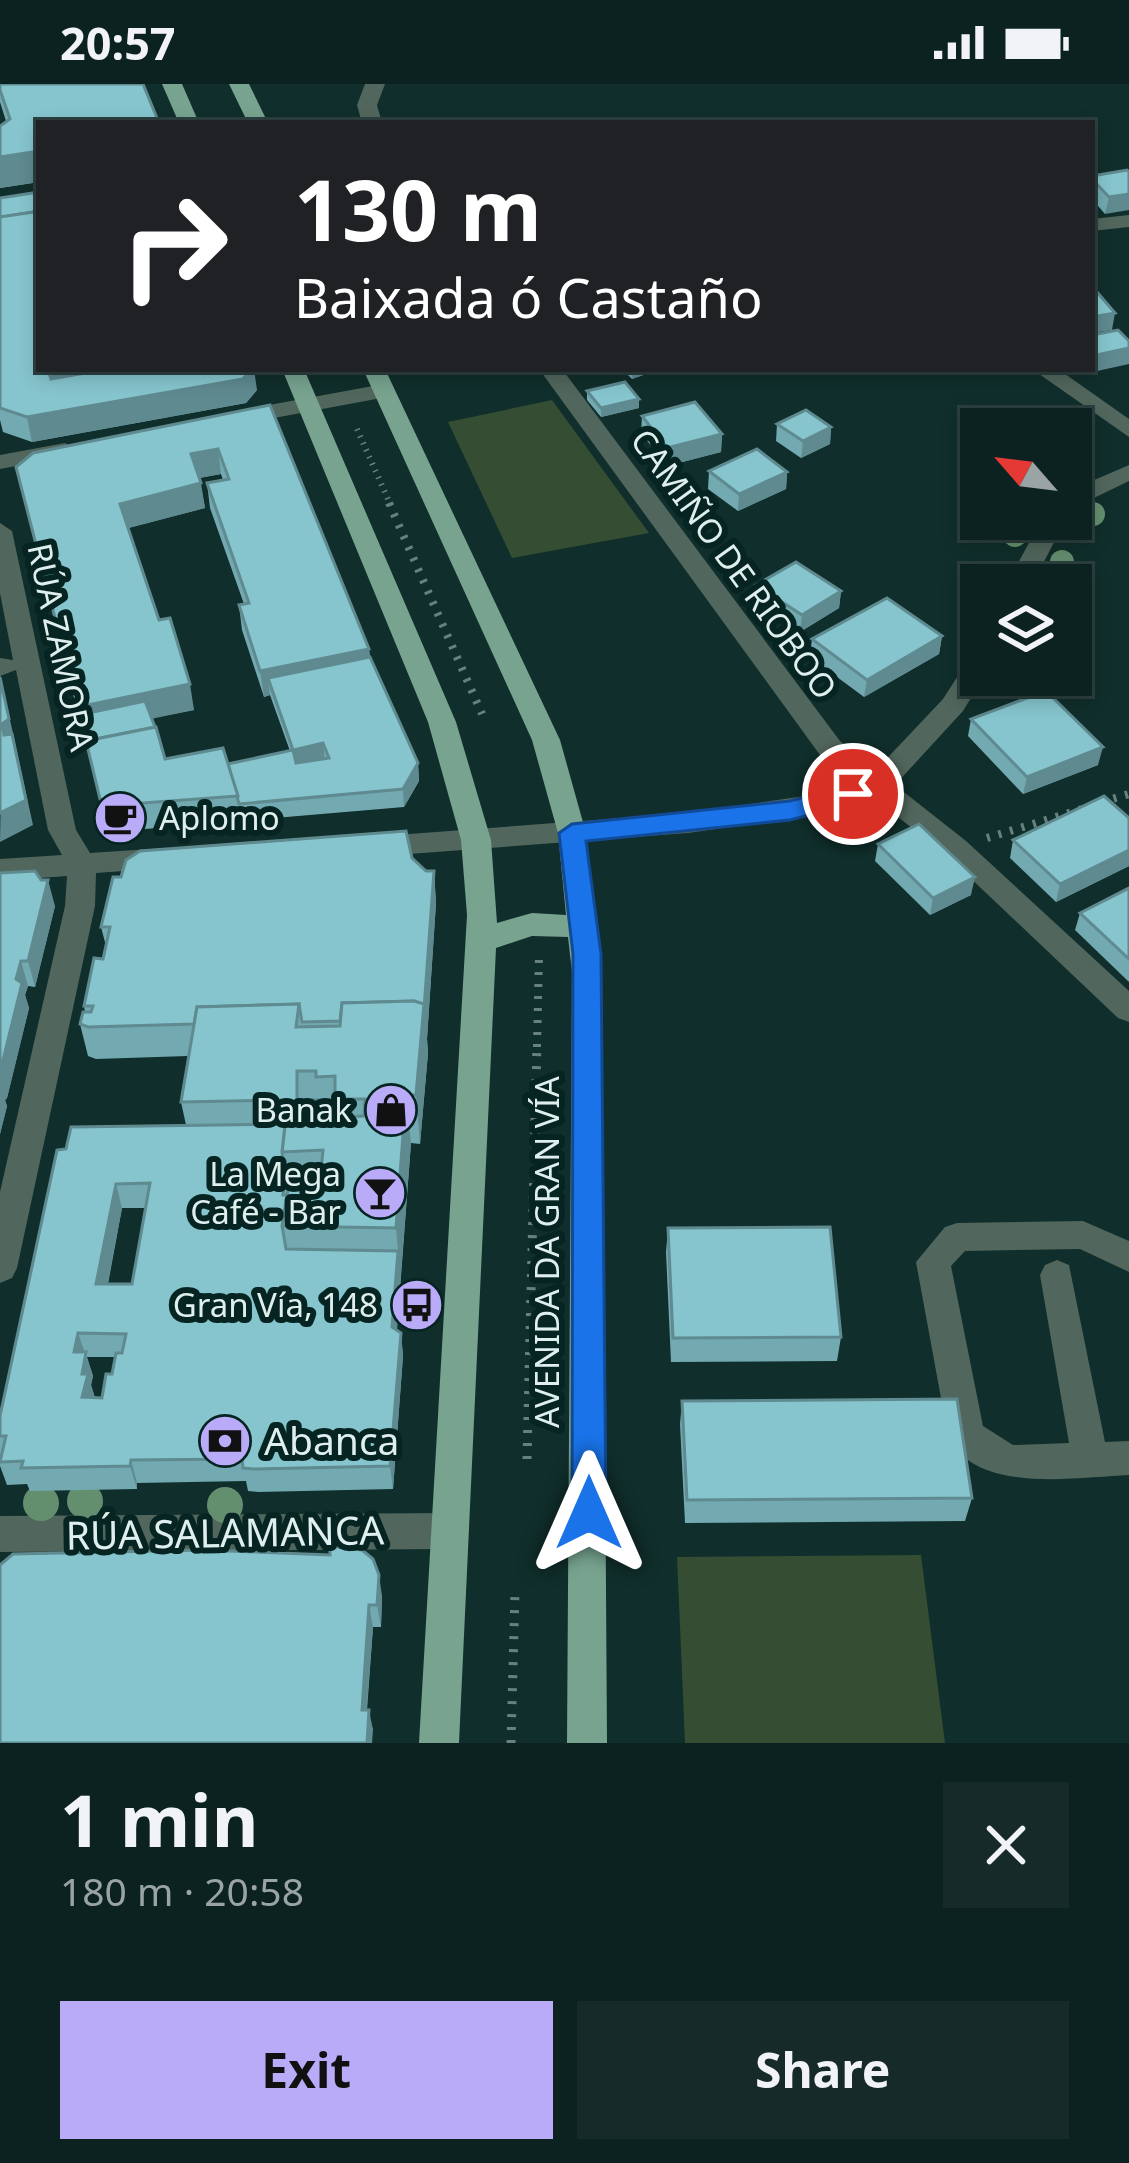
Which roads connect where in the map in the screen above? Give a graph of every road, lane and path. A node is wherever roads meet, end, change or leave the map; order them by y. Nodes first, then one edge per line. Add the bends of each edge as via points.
1 (172, 84) edge
2 (239, 84) edge
3 (375, 84) edge
4 (188, 120) edge
5 (257, 120) edge
6 (371, 120) edge
7 (1129, 220) edge
8 (1095, 225) edge
9 (294, 372) edge
10 (552, 372) edge
11 (1047, 372) edge
12 (379, 380) edge
13 (307, 404) junction
14 (218, 421) edge
15 (357, 429) dead end
16 (1129, 430) edge
17 (90, 445) edge
18 (0, 462) edge
19 (1129, 472) edge
20 (1092, 487) edge
21 (0, 531) edge
22 (960, 694) edge
23 (482, 714) dead end
24 (878, 786) junction
25 (1129, 794) edge
26 (572, 833) junction
27 (476, 840) junction
28 (956, 848) junction
29 (338, 849) edge
30 (200, 856) edge
31 (82, 863) junction
32 (0, 870) edge
33 (586, 931) junction
34 (480, 941) junction
35 (539, 955) dead end
36 (1129, 1010) edge
37 (1129, 1257) edge
38 (0, 1268) edge
39 (1057, 1275) dead end
40 (1129, 1458) edge
41 (527, 1459) dead end
42 (1090, 1460) junction
43 (450, 1531) junction
44 (0, 1534) edge
45 (514, 1592) dead end
46 (439, 1743) edge
47 (511, 1743) edge
48 (587, 1743) edge

1 - 4 main road
2 - 5 main road
3 - 6 street
7 - 8 street
9 - 13 main road
10 - 24 street, CAMIÑO DE RIOBOO via 801,716
11 - 16 street
12 - 13 street
12 - 26 main road, AVENIDA DA GRAN VÍA via 546,740
13 - 14 street
13 - 27 main road via 442,722
15 - 23 path
17 - 18 street
19 - 20 street
21 - 31 street, RÚA ZAMORA via 62,830
22 - 24 street
24 - 26 street via 790,811
24 - 28 street, CAMIÑO DE RIOBOO
25 - 28 path
26 - 27 street
26 - 33 main road, AVENIDA DA GRAN VÍA
27 - 29 street
27 - 34 main road
28 - 36 street, CAMIÑO DE RIOBOO
30 - 31 street
31 - 32 street
31 - 38 street, RÚA ZAMORA via 80,906
33 - 34 main road via 556,921 521,924
33 - 48 main road, AVENIDA DA GRAN VÍA
34 - 43 main road
35 - 41 path
37 - 42 street via 1082,1235 957,1237 933,1262 966,1436 1009,1462
39 - 42 street
40 - 42 street
43 - 44 street, RÚA SALAMANCA
43 - 46 main road
45 - 47 path

